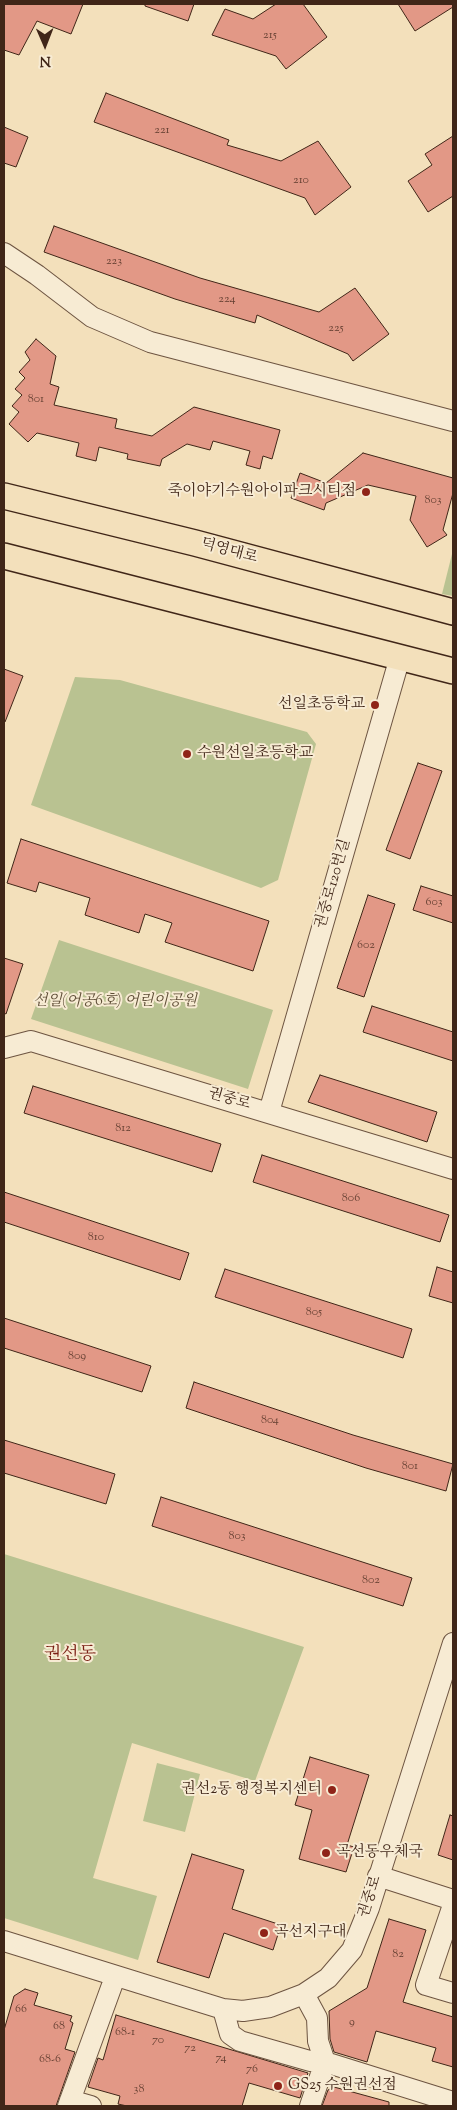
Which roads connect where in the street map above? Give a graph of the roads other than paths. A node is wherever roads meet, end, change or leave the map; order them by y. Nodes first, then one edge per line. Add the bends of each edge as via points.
1 (4, 253) edge
2 (453, 421) edge
3 (4, 496) edge
4 (4, 556) edge
5 (453, 612) edge
6 (400, 657) junction
7 (453, 671) edge
8 (4, 1048) edge
9 (269, 1112) junction
10 (453, 1169) edge
11 (453, 1643) edge
12 (378, 1876) junction
13 (453, 1900) edge
14 (453, 1905) edge
15 (4, 1941) edge
16 (115, 1977) junction
17 (304, 1994) junction
18 (453, 1994) edge
19 (223, 2009) junction
20 (325, 2062) junction
21 (453, 2102) edge
22 (69, 2103) edge
23 (91, 2106) edge
24 (310, 2106) edge

1 - 2 street via 92,317 150,342
3 - 5 main road, 덕영대로
4 - 6 main road
6 - 7 main road
6 - 9 street, 권중로120번길
8 - 9 street, 권중로 via 31,1041
9 - 10 street, 권중로
11 - 12 street, 권중로
12 - 13 street
12 - 17 street, 권중로 via 352,1950 328,1978
14 - 18 street via 426,1985
15 - 16 street, 권중로
16 - 19 street, 권중로
16 - 22 street
17 - 19 street, 권중로 via 270,2007
17 - 20 street via 317,2018 318,2040
19 - 20 street via 230,2034 240,2041 310,2061
20 - 21 street
20 - 24 street
22 - 23 street

